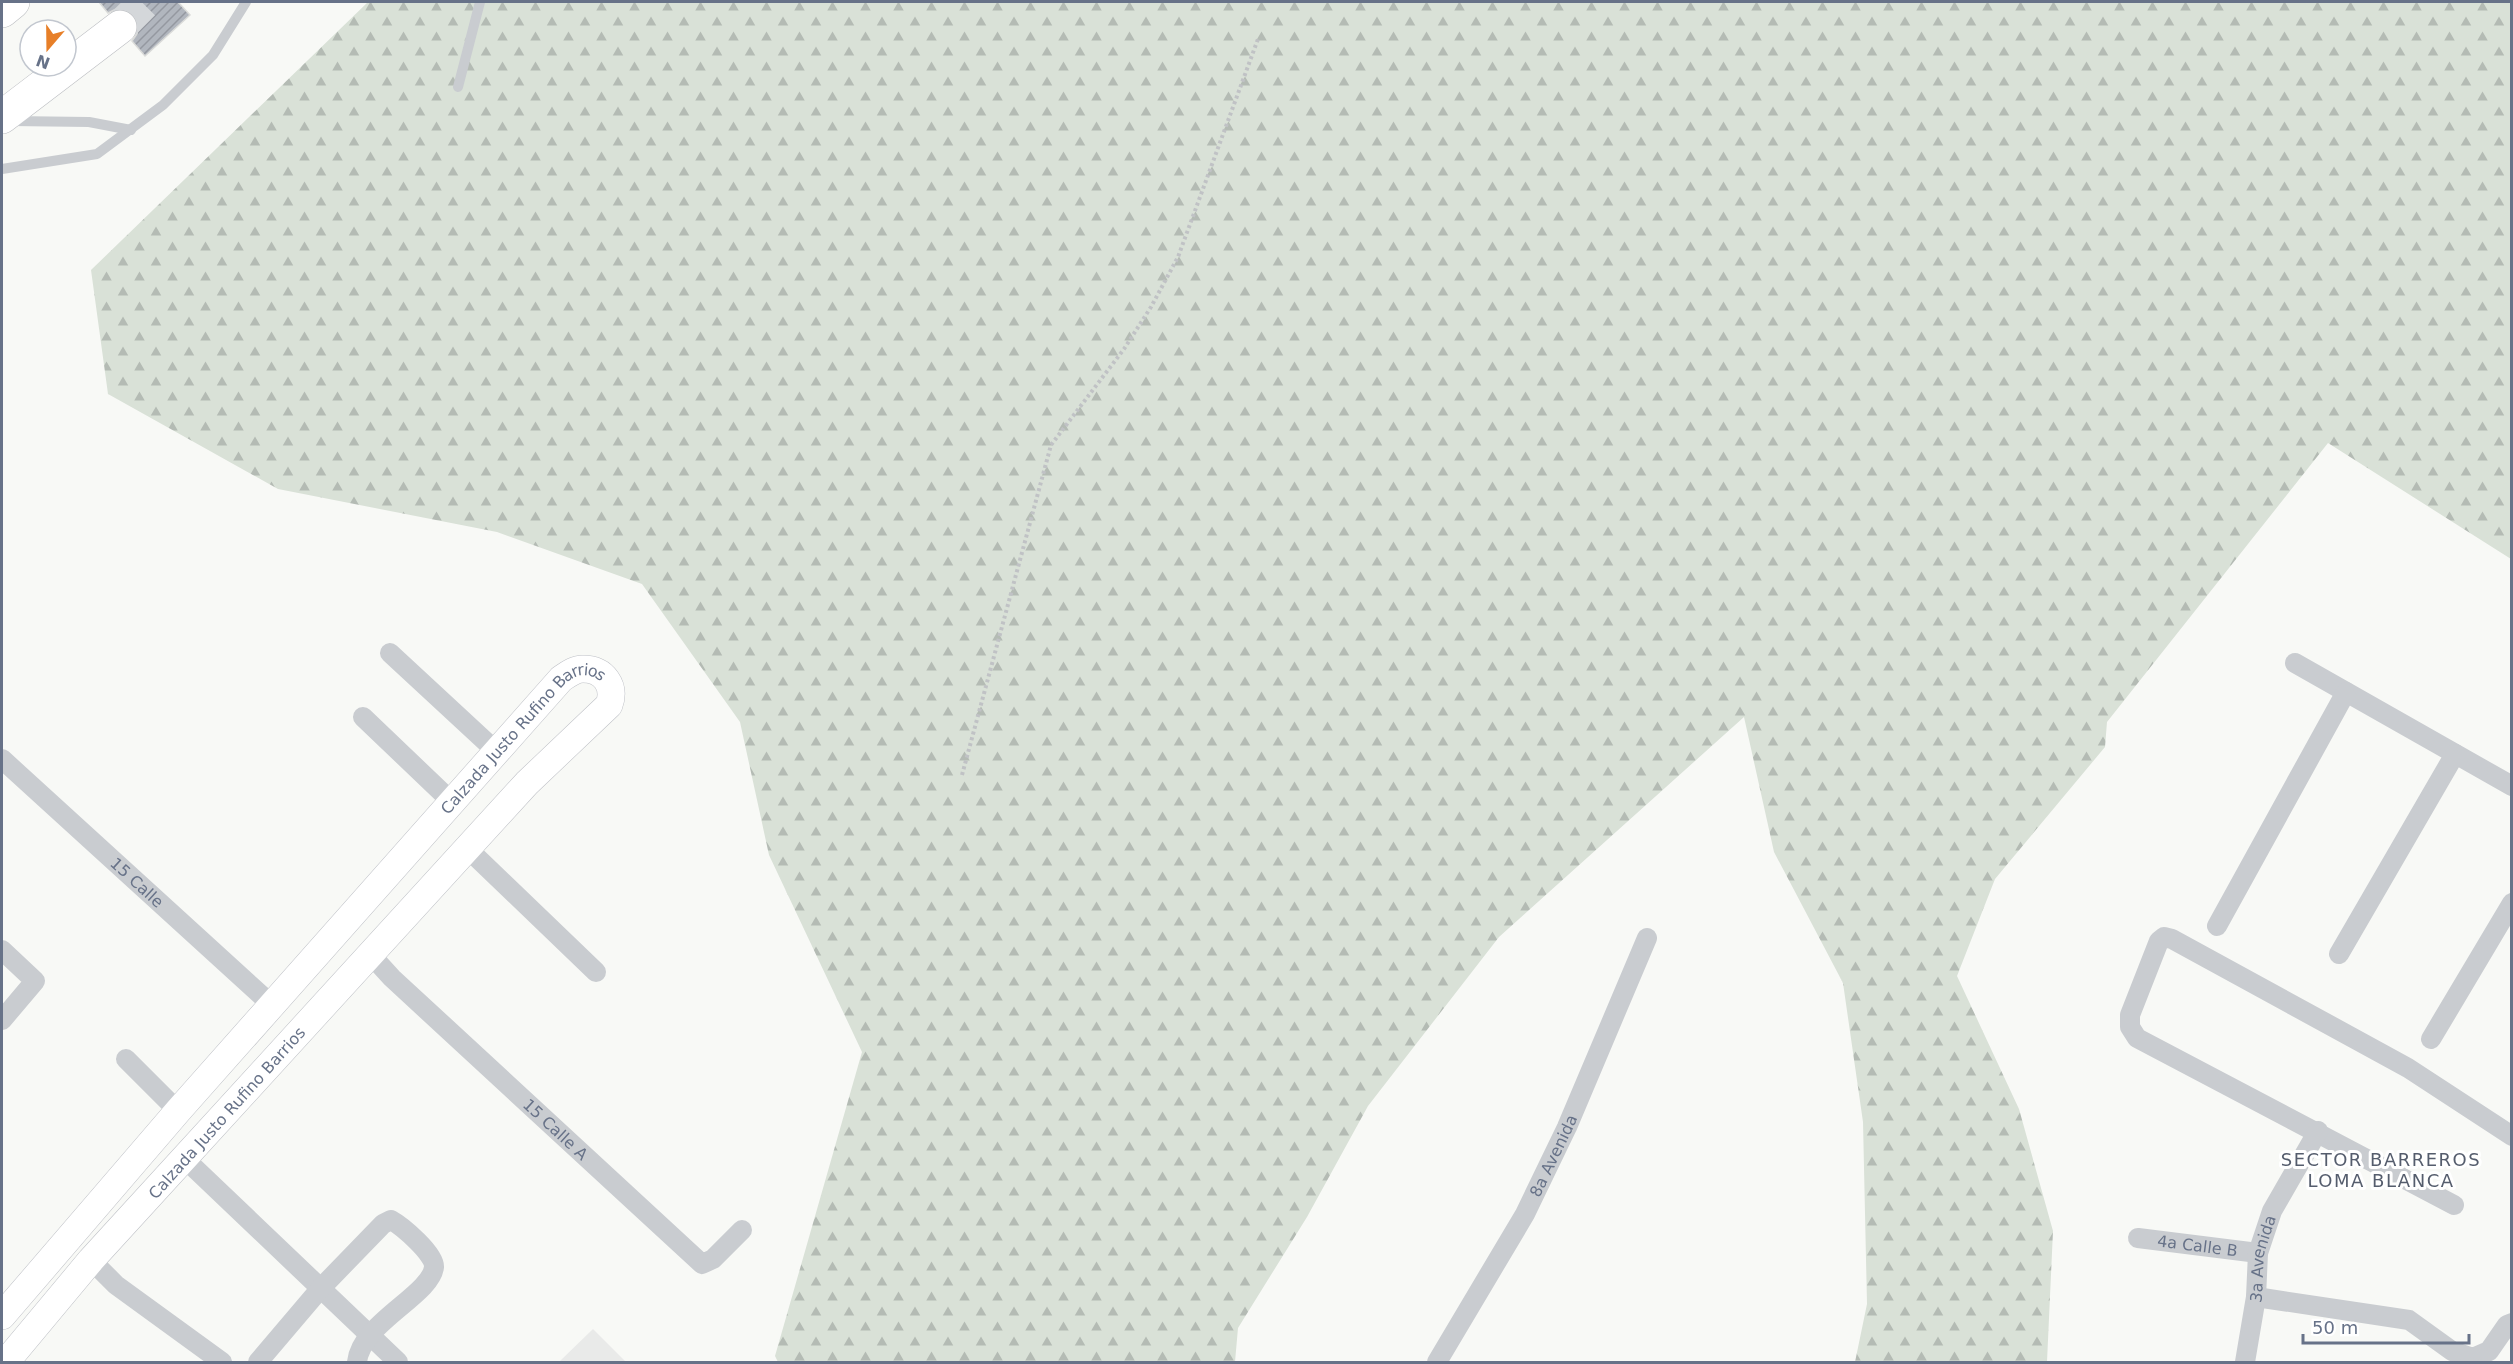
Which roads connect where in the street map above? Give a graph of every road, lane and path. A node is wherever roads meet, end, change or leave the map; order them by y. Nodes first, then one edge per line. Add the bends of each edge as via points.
1 (13, 2) edge
2 (246, 2) edge
3 (480, 2) edge
4 (2, 12) edge
5 (120, 27) tunnel mouth
6 (1258, 39) dead end
7 (458, 87) dead end
8 (2, 119) edge
9 (131, 130) junction
10 (2, 169) edge
11 (390, 653) dead end
12 (2295, 663) dead end
13 (2346, 692) junction
14 (363, 717) dead end
15 (498, 753) junction
16 (2456, 754) junction
17 (2, 759) edge
18 (962, 775) dead end
19 (2511, 786) edge
20 (453, 803) junction
21 (468, 849) junction
22 (402, 859) junction
23 (434, 886) junction
24 (2511, 903) edge
25 (2217, 926) dead end
26 (1647, 938) dead end
27 (2338, 954) dead end
28 (371, 955) junction
29 (4, 958) edge
30 (596, 972) dead end
31 (273, 1006) junction
32 (2, 1020) edge
33 (2431, 1039) dead end
34 (126, 1059) dead end
35 (178, 1111) junction
36 (2318, 1131) junction
37 (2511, 1136) edge
38 (185, 1159) junction
39 (114, 1185) junction
40 (2454, 1204) dead end
41 (140, 1208) junction
42 (742, 1230) dead end
43 (2138, 1238) dead end
44 (2258, 1253) junction
45 (91, 1260) junction
46 (320, 1289) junction
47 (2256, 1297) junction
48 (2, 1316) edge
49 (2511, 1323) edge
50 (368, 1335) junction
51 (6, 1362) edge
52 (222, 1362) edge
53 (258, 1362) edge
54 (357, 1362) edge
55 (398, 1362) edge
56 (1437, 1362) edge
57 (2245, 1362) edge

1 - 4 highway
2 - 9 lane via 213,56
3 - 7 lane
5 - 8 highway
6 - 18 path via 1178,257 1124,349 1051,446
8 - 9 lane via 89,122
9 - 10 lane via 97,154
11 - 15 street
12 - 13 street
13 - 16 street
13 - 25 street
14 - 20 street
15 - 20 street, Calzada Justo Rufino Barrios
15 - 21 street, Calzada Justo Rufino Barrios via 561,679 573,671 597,672 612,686 609,705 527,783
16 - 19 street
16 - 27 street
17 - 31 street, 15 Calle
20 - 22 street, Calzada Justo Rufino Barrios
21 - 23 street, Calzada Justo Rufino Barrios
21 - 30 street
22 - 23 street
22 - 31 street, Calzada Justo Rufino Barrios
23 - 28 street, Calzada Justo Rufino Barrios
24 - 33 street
26 - 56 street, 8a Avenida via 1567,1127 1525,1214
28 - 38 street, Calzada Justo Rufino Barrios
28 - 42 street, 15 Calle A via 702,1264 713,1259
29 - 32 street via 35,981
31 - 35 street, Calzada Justo Rufino Barrios
34 - 35 street
35 - 39 street, Calzada Justo Rufino Barrios
36 - 37 street via 2137,1038 2130,1027 2130,1015 2159,940 2172,939 2408,1068
36 - 40 street
36 - 44 street, 3a Avenida via 2272,1211
38 - 41 street, Calzada Justo Rufino Barrios
38 - 46 street
39 - 41 street
39 - 48 street, Calzada Justo Rufino Barrios
41 - 45 street, Calzada Justo Rufino Barrios
43 - 44 street, 4a Calle B
44 - 47 street, 3a Avenida
45 - 51 street, Calzada Justo Rufino Barrios
45 - 52 street via 116,1285
46 - 50 street
46 - 50 street via 382,1224 391,1220 407,1232 431,1256 434,1267 404,1303
46 - 53 street
47 - 49 street via 2409,1320 2452,1351 2473,1358 2489,1351
47 - 57 street, 3a Avenida
50 - 54 street
50 - 55 street

